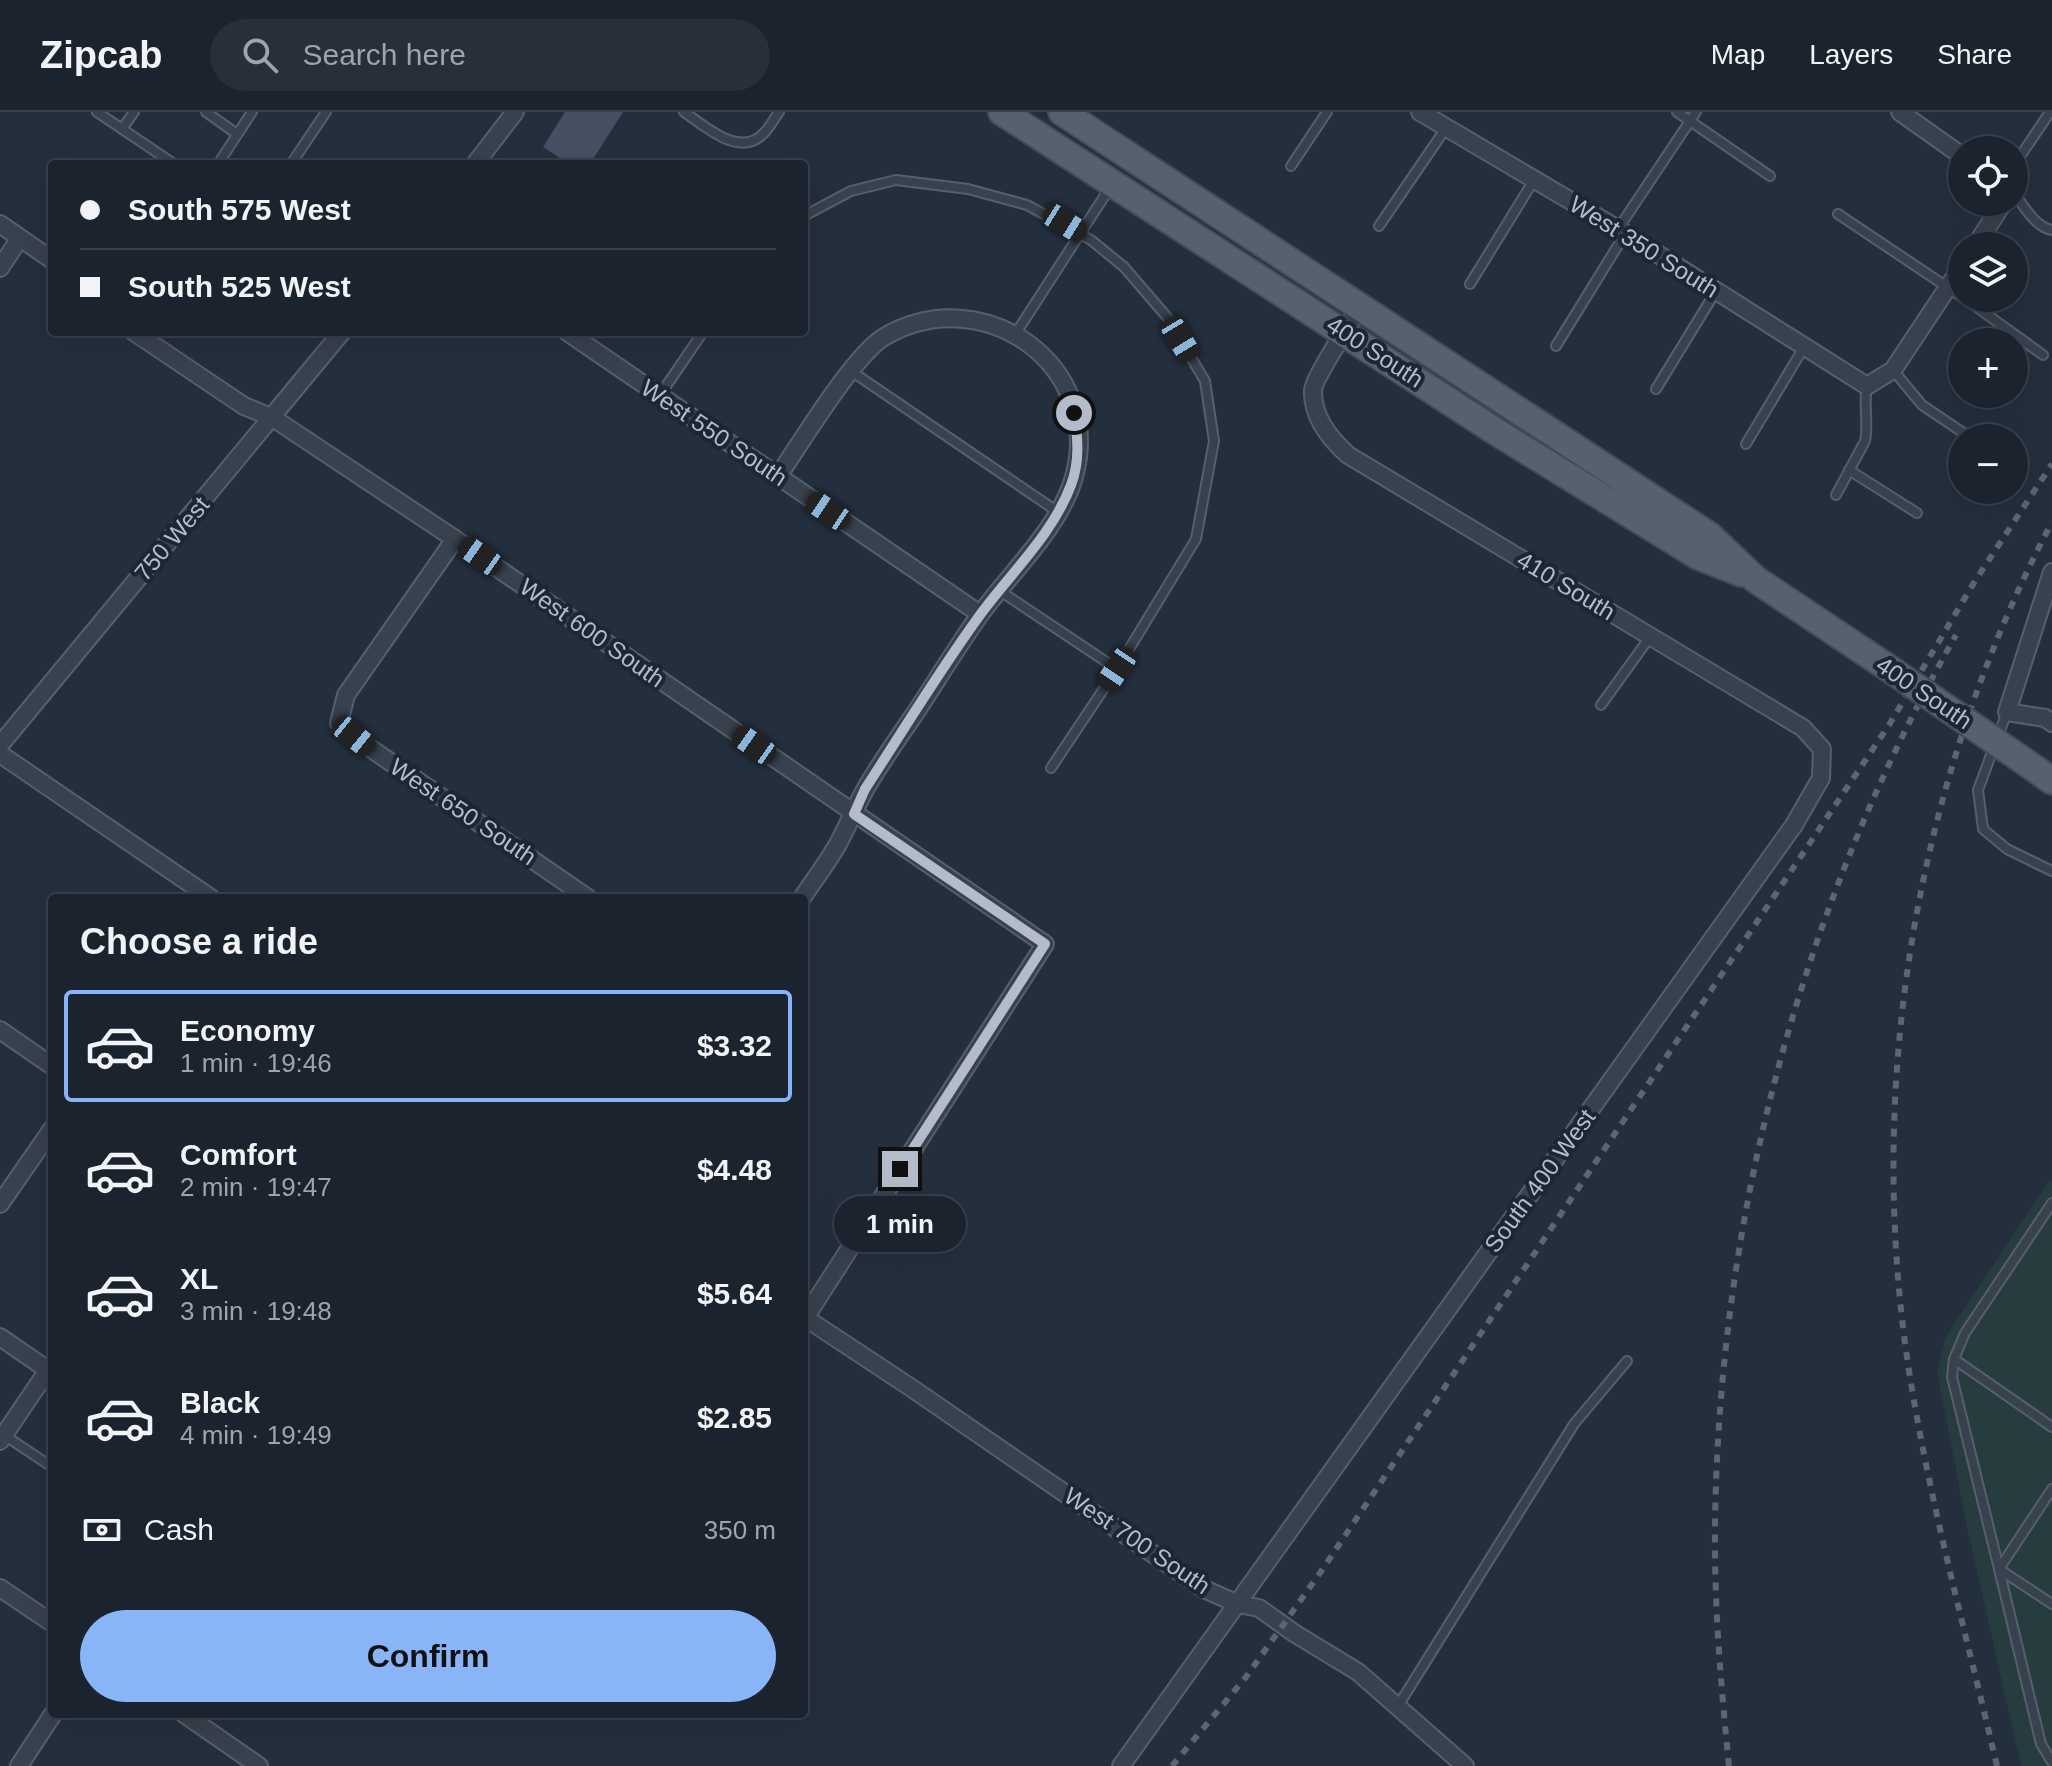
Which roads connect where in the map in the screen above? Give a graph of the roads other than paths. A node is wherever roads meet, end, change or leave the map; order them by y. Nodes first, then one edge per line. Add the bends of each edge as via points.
1 (97, 112) edge
2 (134, 112) edge
3 (206, 112) edge
4 (252, 112) edge
5 (326, 112) edge
6 (684, 112) edge
7 (779, 112) edge
8 (1002, 112) edge
9 (1062, 112) edge
10 (1327, 112) edge
11 (1420, 112) edge
12 (1677, 112) edge
13 (1696, 112) edge
14 (1900, 112) edge
15 (2050, 112) edge
16 (512, 113) edge
17 (1690, 121) junction
18 (2052, 127) edge
19 (1446, 128) junction
20 (122, 129) junction
21 (2037, 131) junction
22 (237, 134) junction
23 (2028, 144) edge
24 (1948, 146) edge
25 (168, 160) edge
26 (221, 160) edge
27 (294, 160) edge
28 (478, 160) edge
29 (1291, 166) dead end
30 (1770, 176) dead end
31 (1534, 180) junction
32 (1113, 183) junction
33 (2028, 211) edge
34 (808, 214) edge
35 (1838, 214) dead end
36 (0, 224) edge
37 (1379, 226) dead end
38 (2050, 231) edge
39 (1080, 232) junction
40 (1621, 232) junction
41 (20, 238) junction
42 (48, 257) edge
43 (0, 268) edge
44 (1470, 284) dead end
45 (1948, 287) edge
46 (1716, 291) junction
47 (1360, 306) junction
48 (1948, 306) edge
49 (1983, 312) edge
50 (1345, 332) junction
51 (1016, 333) junction
52 (140, 336) edge
53 (339, 336) edge
54 (573, 336) edge
55 (700, 336) edge
56 (1556, 346) dead end
57 (1804, 347) junction
58 (2043, 355) dead end
59 (1893, 370) junction
60 (851, 371) junction
61 (1867, 386) junction
62 (1656, 389) dead end
63 (660, 395) junction
64 (273, 418) junction
65 (1950, 424) edge
66 (1746, 444) dead end
67 (1849, 470) junction
68 (778, 476) junction
69 (1836, 495) dead end
70 (1058, 512) junction
71 (1917, 513) dead end
72 (455, 539) junction
73 (2052, 572) edge
74 (1755, 579) junction
75 (1000, 591) junction
76 (980, 614) junction
77 (1651, 637) junction
78 (1117, 669) junction
79 (1601, 705) dead end
80 (2007, 712) junction
81 (2052, 723) edge
82 (0, 745) edge
83 (1822, 749) joint
84 (0, 754) edge
85 (1051, 768) dead end
86 (2043, 774) edge
87 (854, 814) junction
88 (2052, 871) edge
89 (205, 894) edge
90 (582, 894) edge
91 (805, 894) edge
92 (0, 1030) edge
93 (48, 1063) edge
94 (48, 1135) edge
95 (2052, 1203) edge
96 (0, 1204) edge
97 (808, 1311) edge
98 (808, 1320) edge
99 (0, 1337) edge
100 (1954, 1359) junction
101 (1627, 1361) dead end
102 (48, 1367) edge
103 (48, 1373) edge
104 (2052, 1427) edge
105 (2, 1438) edge
106 (48, 1465) edge
107 (2052, 1489) edge
108 (1999, 1569) junction
109 (0, 1588) edge
110 (1238, 1604) junction
111 (2052, 1604) edge
112 (48, 1620) edge
113 (1397, 1707) junction
114 (50, 1718) edge
115 (190, 1718) edge
116 (2052, 1762) edge
117 (19, 1766) edge
118 (259, 1766) edge
119 (1121, 1766) edge
120 (1465, 1766) edge

1 - 20 lane
2 - 20 lane
3 - 22 lane
4 - 22 lane
5 - 27 lane
6 - 7 lane via 726,140 740,142 763,135
8 - 32 main road, 400 South
9 - 47 main road, 400 South
10 - 29 lane
11 - 19 street, West 350 South
12 - 17 lane
13 - 17 lane
14 - 24 street
15 - 21 lane
16 - 28 street
17 - 30 lane
17 - 40 lane
18 - 21 lane
19 - 31 street, West 350 South
19 - 37 lane
20 - 25 lane
21 - 23 lane
22 - 26 lane
31 - 40 street, West 350 South
31 - 44 lane
32 - 39 lane
32 - 50 main road, 400 South
33 - 38 lane
34 - 39 lane via 851,191 896,180 968,189 1027,205
35 - 45 lane
36 - 41 street
39 - 51 lane
39 - 78 lane via 1124,267 1167,317 1205,381 1214,441 1196,539
40 - 46 street, West 350 South
40 - 56 lane
41 - 42 street
41 - 43 street
46 - 57 street, West 350 South
46 - 62 lane
47 - 50 street
47 - 74 main road, 400 South via 1710,536
48 - 59 street
49 - 58 lane
50 - 74 main road, 400 South via 1674,542
50 - 77 street, 410 South via 1313,387 1317,416 1331,439 1348,455
51 - 60 street via 972,319 924,322 881,339
51 - 70 street via 1050,365 1073,407 1076,469
52 - 64 street, West 600 South via 244,406
53 - 64 street, 750 West
54 - 63 street, West 550 South
55 - 63 lane
57 - 61 street, West 350 South
57 - 66 lane
59 - 61 street
59 - 65 lane via 1922,405
60 - 68 street
60 - 70 lane
61 - 67 lane via 1867,432
63 - 68 street, West 550 South
64 - 72 street, West 600 South
64 - 82 street, 750 West
67 - 69 lane
67 - 71 lane
68 - 76 street, West 550 South
70 - 75 street
72 - 87 street, West 600 South
72 - 90 street, West 650 South via 346,695 339,723
73 - 80 street
74 - 86 main road, 400 South, bridge
75 - 76 street
75 - 78 lane
76 - 87 street via 865,789
77 - 79 lane
77 - 83 street, 410 South via 1803,728
78 - 85 lane
80 - 81 street, 400 South
80 - 88 lane via 1978,790 1983,829 2007,849
83 - 110 street, South 400 West via 1821,778 1794,825
84 - 89 street
87 - 91 street
87 - 97 street, West 600 South via 1045,944
92 - 93 street
94 - 96 street
95 - 100 lane via 1965,1333
98 - 110 street, West 700 South via 1204,1589
99 - 102 street
100 - 104 lane
100 - 108 lane via 1952,1377
101 - 113 lane via 1574,1424
103 - 105 street
105 - 106 lane
107 - 108 lane
108 - 111 lane
108 - 116 lane via 2041,1744
109 - 112 street
110 - 113 street, West 700 South via 1259,1608 1358,1672
110 - 119 street, South 400 West
113 - 120 street, West 700 South
114 - 117 street
115 - 118 street

